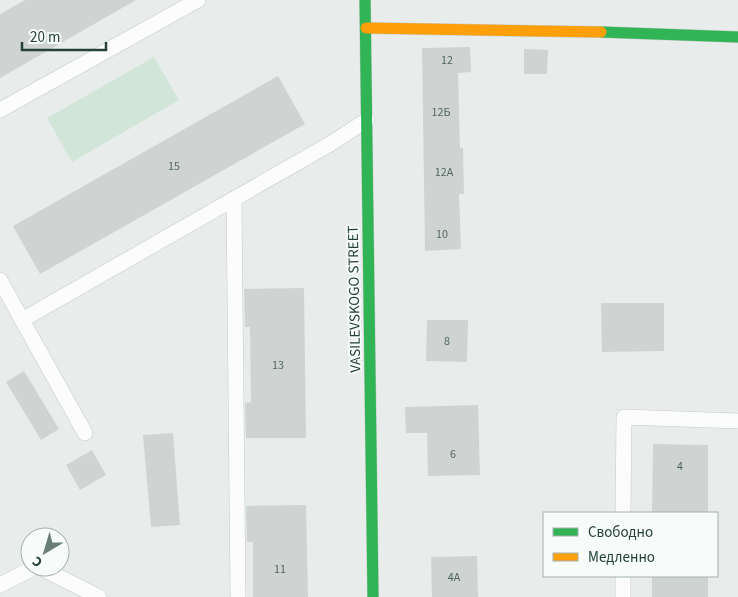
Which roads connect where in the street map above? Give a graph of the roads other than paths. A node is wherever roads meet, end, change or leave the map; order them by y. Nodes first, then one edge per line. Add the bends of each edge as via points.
1 (198, 0) edge
2 (365, 0) edge
3 (366, 28) junction
4 (738, 37) edge
5 (0, 110) edge
6 (366, 120) junction
7 (234, 198) junction
8 (1, 285) edge
9 (22, 320) junction
10 (738, 422) edge
11 (85, 433) dead end
12 (624, 512) edge
13 (20, 575) edge
14 (59, 577) edge
15 (623, 577) edge
16 (0, 585) edge
17 (99, 597) edge
18 (238, 597) edge
19 (373, 597) edge
20 (623, 597) edge

1 - 5 lane
2 - 3 street, VASILEVSKOGO STREET
3 - 4 street via 555,30
3 - 6 street, VASILEVSKOGO STREET
6 - 7 lane
6 - 19 street, VASILEVSKOGO STREET
7 - 9 lane
7 - 18 lane
8 - 9 lane
9 - 11 lane
10 - 12 lane via 624,417
13 - 16 lane
14 - 17 lane
15 - 20 lane

